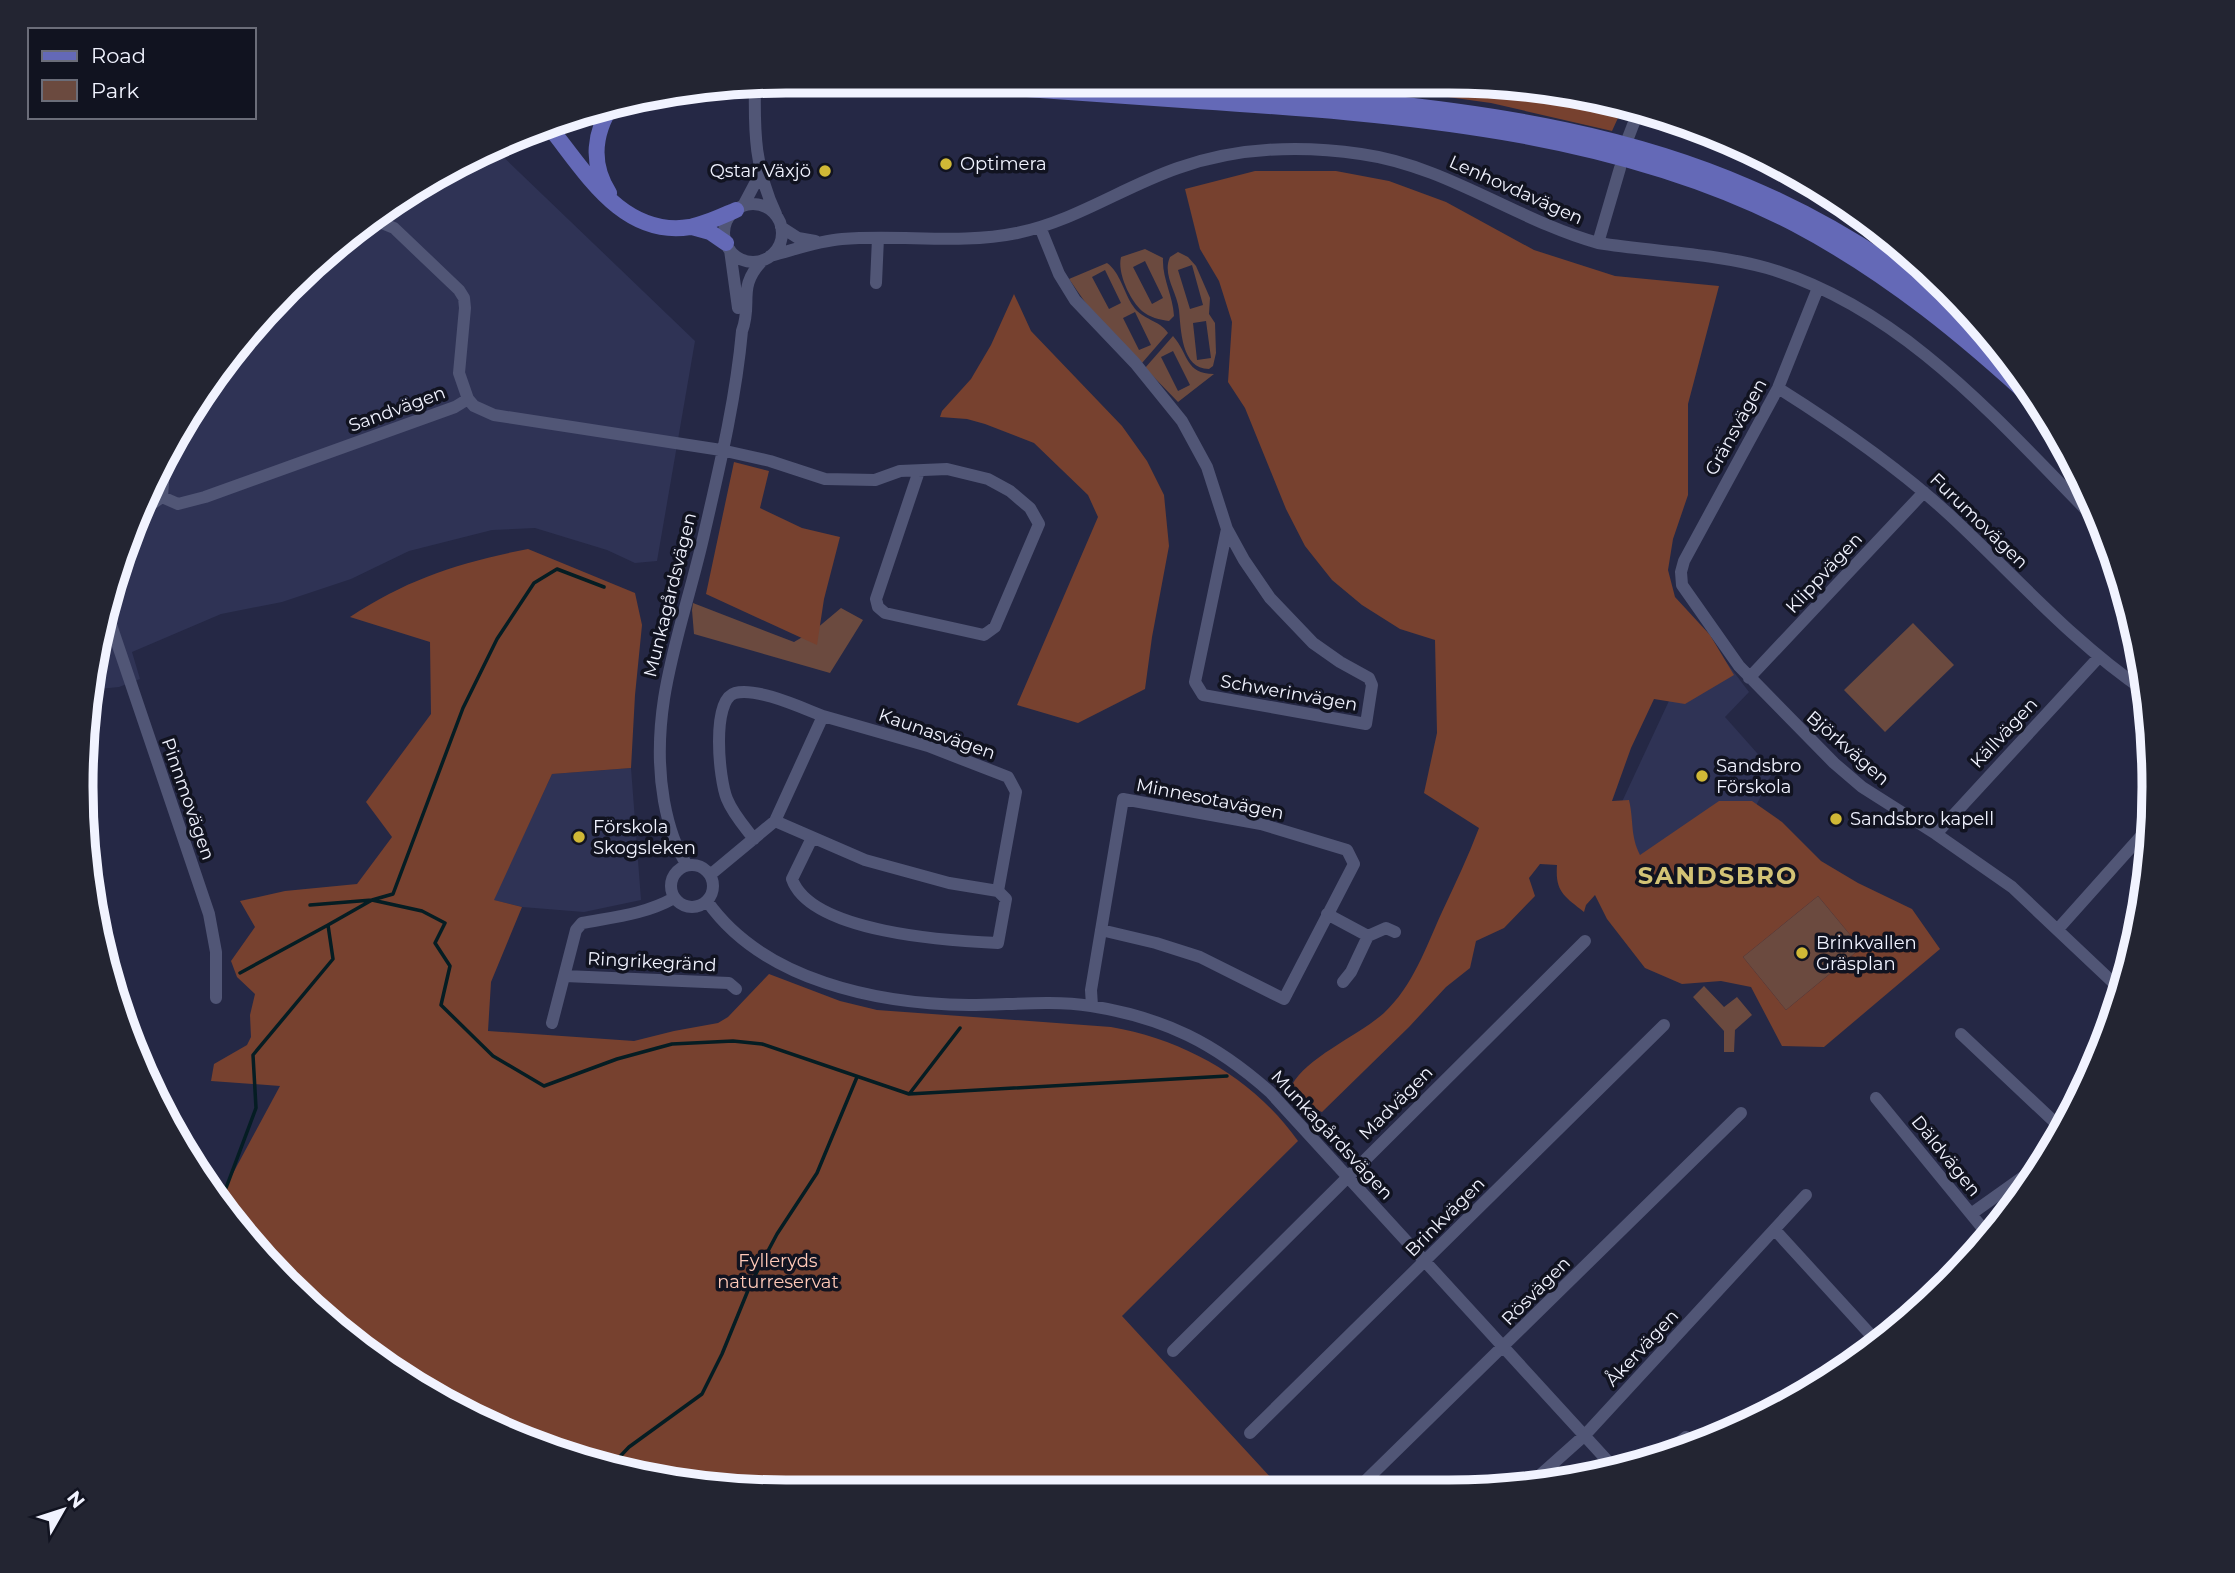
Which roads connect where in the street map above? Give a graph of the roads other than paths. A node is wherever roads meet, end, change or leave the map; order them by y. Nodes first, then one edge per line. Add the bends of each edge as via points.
1 (1091, 93) edge
2 (1295, 93) edge
3 (755, 94) edge
4 (606, 116) edge
5 (1636, 119) edge
6 (554, 134) edge
7 (1628, 138) dead end
8 (1620, 168) dead end
9 (760, 174) junction
10 (615, 204) junction
11 (740, 208) junction
12 (779, 222) junction
13 (382, 223) edge
14 (690, 227) junction
15 (1040, 227) junction
16 (878, 238) junction
17 (819, 242) junction
18 (1598, 243) junction
19 (728, 246) junction
20 (766, 258) junction
21 (876, 283) dead end
22 (1818, 288) junction
23 (1950, 308) edge
24 (742, 331) junction
25 (2011, 380) edge
26 (1778, 388) junction
27 (468, 399) junction
28 (721, 450) junction
29 (919, 471) junction
30 (163, 482) edge
31 (1924, 492) junction
32 (162, 497) junction
33 (154, 502) edge
34 (2083, 507) edge
35 (1227, 529) junction
36 (1681, 580) joint
37 (112, 627) edge
38 (2099, 657) junction
39 (1749, 678) junction
40 (2134, 683) edge
41 (823, 716) junction
42 (775, 821) junction
43 (1936, 834) junction
44 (2140, 837) edge
45 (812, 838) junction
46 (754, 839) junction
47 (687, 865) junction
48 (710, 875) junction
49 (998, 891) junction
50 (674, 898) junction
51 (707, 901) junction
52 (1327, 915) junction
53 (2058, 929) junction
54 (1101, 930) junction
55 (1395, 932) dead end
56 (1368, 936) junction
57 (1585, 941) dead end
58 (565, 975) junction
59 (1343, 982) dead end
60 (2114, 983) edge
61 (736, 989) dead end
62 (216, 998) dead end
63 (1091, 1006) junction
64 (552, 1023) dead end
65 (1664, 1025) dead end
66 (1961, 1034) dead end
67 (1876, 1098) dead end
68 (1741, 1113) dead end
69 (2055, 1122) edge
70 (1346, 1177) junction
71 (2020, 1179) edge
72 (1806, 1195) dead end
73 (1971, 1214) junction
74 (1983, 1228) edge
75 (1775, 1230) junction
76 (1426, 1261) junction
77 (1872, 1336) edge
78 (1504, 1347) junction
79 (1173, 1351) dead end
80 (1250, 1433) dead end
81 (1585, 1435) junction
82 (1608, 1461) edge
83 (1543, 1473) edge
84 (1367, 1480) edge

1 - 25 main road via 1393,118 1514,135 1619,158 1710,187 1827,241 1935,314
2 - 23 main road via 1478,114 1583,134 1683,163 1759,191 1851,239
3 - 9 street
4 - 10 main road via 596,158
5 - 7 street
6 - 10 main road via 594,185
8 - 18 street
9 - 11 street
9 - 12 street
10 - 14 main road via 651,224
11 - 12 street via 762,206
11 - 14 main road
11 - 19 street via 726,225
12 - 17 street, Lenhovdavägen via 798,238
12 - 20 street via 781,240
13 - 27 street via 394,229 464,298 459,373
14 - 19 main road via 710,232
15 - 16 street, Lenhovdavägen via 967,239
15 - 18 street, Lenhovdavägen via 1177,168 1260,149 1297,148 1413,164 1558,230
15 - 35 street, Schwerinvägen via 1075,300 1182,421 1207,467
16 - 17 street, Lenhovdavägen
16 - 21 street
17 - 20 street, Lenhovdavägen
18 - 22 street, Lenhovdavägen via 1732,261 1776,271
19 - 20 street via 744,260
19 - 24 street, Munkagårdsvägen
20 - 24 street, Munkagårdsvägen via 746,288
22 - 26 street, Gränsvägen
22 - 34 street, Lenhovdavägen via 1871,316 1930,358
24 - 28 street, Munkagårdsvägen
26 - 31 street, Furumovägen
26 - 36 street, Gränsvägen via 1690,550
27 - 28 street, Sandvägen via 494,415
27 - 32 street, Sandvägen via 205,497 178,504
28 - 29 street, Sandvägen via 825,479 875,480 900,471
28 - 47 street, Munkagårdsvägen via 667,679 659,733 659,775 666,812
29 - 29 street via 947,468 988,479 1020,499 1039,524 995,627 984,635 885,613 878,607 876,599
30 - 32 street
31 - 38 street, Furumovägen
31 - 39 street, Klippvägen
32 - 33 street
35 - 35 street, Schwerinvägen via 1195,682 1200,692 1366,724 1369,678 1325,653 1294,625 1256,579
36 - 39 street, Björkvägen
37 - 62 street, Pinnmovägen via 209,914 216,952
38 - 40 street, Furumovägen
38 - 43 street, Källvägen
39 - 43 street, Björkvägen via 1862,787
41 - 42 street
41 - 46 street, Kaunasvägen via 753,693 737,692 722,706 725,796
41 - 49 street, Kaunasvägen via 928,746 1008,777 1016,792
42 - 45 street
42 - 46 street
43 - 53 street, Björkvägen via 2012,887
44 - 53 street
45 - 49 street via 904,872
45 - 49 street, Kaunasvägen via 792,879 795,888 823,909 862,925 917,937 998,943 1006,899
46 - 48 street
47 - 48 street via 700,866
47 - 50 street via 673,876
48 - 51 street via 713,886
50 - 51 street via 690,907
50 - 58 street, Ringrikegränd via 638,913 582,923 576,930
51 - 63 street, Munkagårdsvägen via 758,949 847,990 912,1003
52 - 54 street, Minnesotavägen via 1284,999 1200,957
52 - 54 street, Minnesotavägen via 1354,864 1347,850 1261,824 1123,799
52 - 56 street
53 - 60 street, Björkvägen
54 - 63 street, Minnesotavägen
55 - 56 street via 1386,928
56 - 59 street
57 - 70 street, Madvägen
58 - 61 street, Ringrikegränd via 729,984
58 - 64 street, Ringrikegränd
63 - 70 street, Munkagårdsvägen via 1183,1031 1216,1049 1270,1092
65 - 76 street, Brinkvägen
66 - 69 street
67 - 73 street, Däldvägen
68 - 78 street, Rösvägen
70 - 76 street, Munkagårdsvägen
70 - 79 street, Madvägen
71 - 73 street
72 - 75 street, Åkervägen
73 - 74 street, Däldvägen
75 - 77 street
75 - 81 street, Åkervägen
76 - 78 street, Munkagårdsvägen
76 - 80 street, Brinkvägen
78 - 81 street, Munkagårdsvägen
78 - 84 street, Rösvägen
81 - 82 street, Munkagårdsvägen
81 - 83 street, Åkervägen

